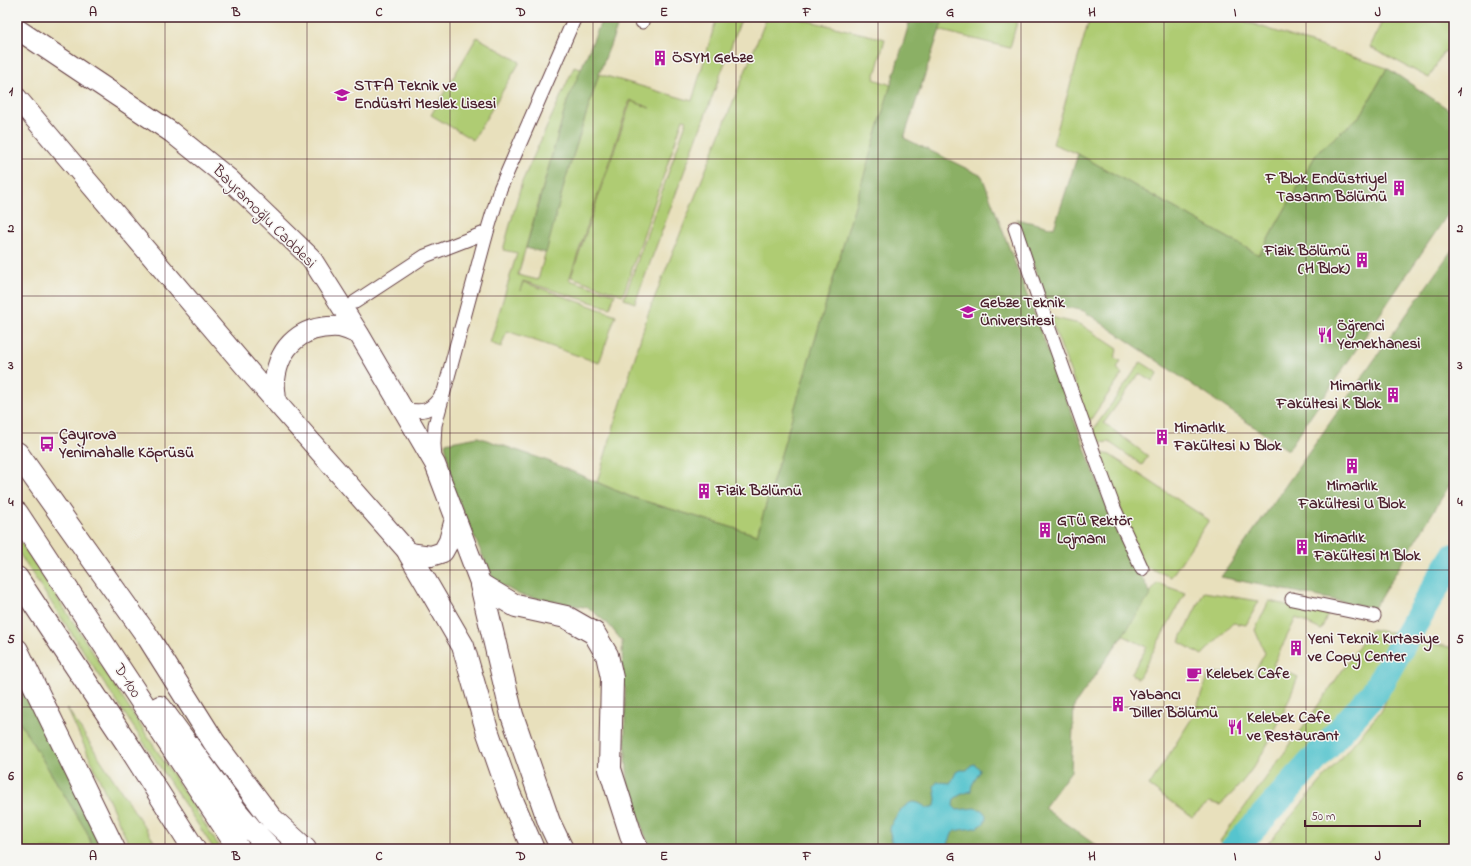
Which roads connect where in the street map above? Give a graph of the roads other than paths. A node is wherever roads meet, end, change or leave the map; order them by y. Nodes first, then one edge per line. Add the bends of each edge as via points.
1 (574, 17) edge
2 (17, 29) edge
3 (17, 98) edge
4 (1015, 228) dead end
5 (487, 232) junction
6 (355, 302) dead end
7 (359, 334) junction
8 (445, 389) junction
9 (276, 402) junction
10 (403, 409) junction
11 (17, 454) edge
12 (435, 464) junction
13 (17, 513) edge
14 (455, 519) junction
15 (409, 554) junction
16 (1142, 569) dead end
17 (17, 578) edge
18 (481, 585) junction
19 (1292, 599) dead end
20 (1374, 616) dead end
21 (106, 648) junction
22 (17, 650) edge
23 (17, 661) edge
24 (37, 690) junction
25 (176, 823) junction
26 (114, 849) edge
27 (188, 849) edge
28 (194, 849) edge
29 (239, 849) edge
30 (271, 849) edge
31 (305, 849) edge
32 (533, 849) edge
33 (562, 849) edge
34 (637, 849) edge

1 - 5 street via 500,189
2 - 7 main road, Bayramoğlu Caddesi via 171,132 228,178 310,258
3 - 9 main road
4 - 16 street via 1114,508
5 - 6 street via 425,256
5 - 8 street
7 - 9 main road via 340,327 319,327 299,336 284,350 279,362 275,381
7 - 10 main road, Bayramoğlu Caddesi
8 - 10 street via 436,403 426,410 418,412
8 - 12 street via 435,426
9 - 15 main road
10 - 12 main road, Bayramoğlu Caddesi
11 - 31 highway via 148,637 214,742 271,818
12 - 14 main road, Bayramoğlu Caddesi
13 - 21 highway, D-100 / D-100
14 - 15 main road via 443,552 430,556
14 - 18 main road, Bayramoğlu Caddesi
15 - 32 highway via 463,646 487,730 509,793
17 - 25 highway via 130,748
18 - 33 highway via 512,716 548,822
18 - 34 highway via 516,606 566,617 594,633 607,655 612,678 610,769
19 - 20 street
21 - 29 highway, D-100 / D-100
21 - 30 highway via 167,716 236,811
22 - 24 highway
23 - 24 highway
24 - 26 highway
25 - 27 highway
25 - 28 highway

